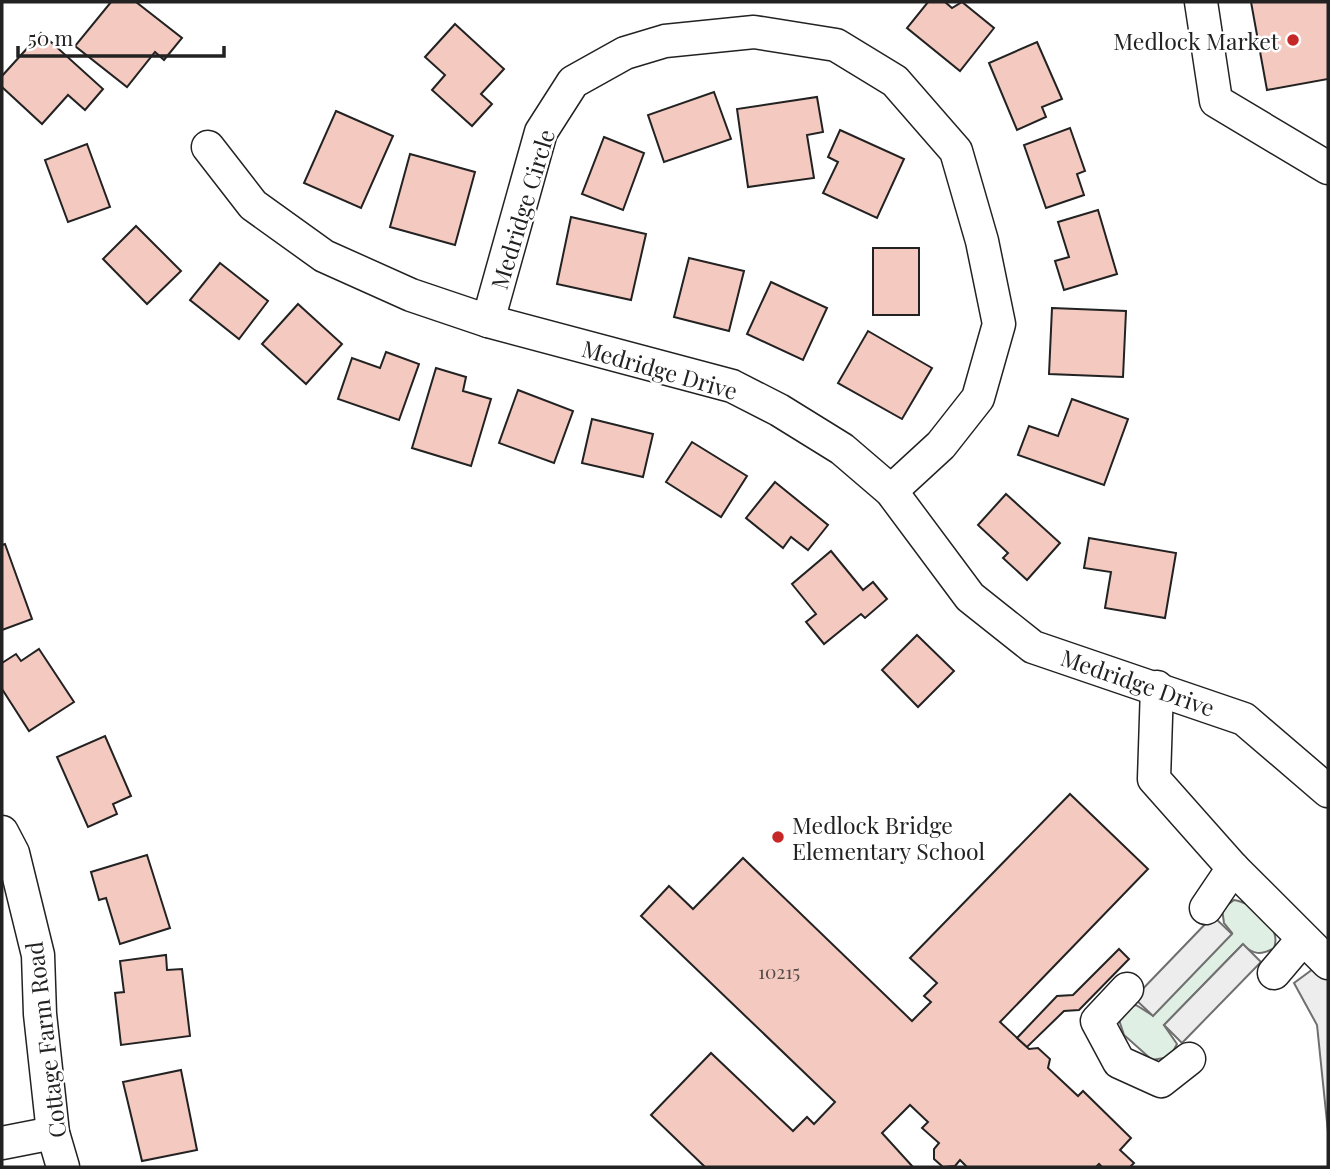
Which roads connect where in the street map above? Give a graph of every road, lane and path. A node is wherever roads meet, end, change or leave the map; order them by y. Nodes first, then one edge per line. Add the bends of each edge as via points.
1 (1201, 2) edge
2 (208, 146) dead end
3 (1328, 168) edge
4 (488, 321) junction
5 (891, 491) junction
6 (1157, 687) junction
7 (1328, 791) edge
8 (2, 832) edge
9 (1233, 868) junction
10 (1206, 908) dead end
11 (1302, 940) junction
12 (1328, 963) edge
13 (1274, 973) dead end
14 (1127, 989) dead end
15 (1189, 1059) dead end
16 (53, 1133) junction
17 (2, 1143) edge
18 (63, 1167) edge

1 - 3 street via 1216,101
2 - 4 street, Medridge Drive via 253,205 324,256 411,295
4 - 5 street, Medridge Drive via 732,386 842,449
4 - 5 street, Medridge Circle via 541,132 573,82 625,53 665,41 754,32 836,45 895,81 956,151 982,241 999,324 978,398 941,445
5 - 6 street, Medridge Drive via 970,597 1032,647
6 - 7 street, Medridge Drive via 1244,719
6 - 9 street via 1154,779
8 - 16 street, Cottage Farm Road via 13,853 38,955
9 - 10 street
9 - 11 street
11 - 12 street
11 - 13 street
14 - 15 street via 1097,1021 1119,1062 1161,1081
16 - 17 street
16 - 18 street, Cottage Farm Road

